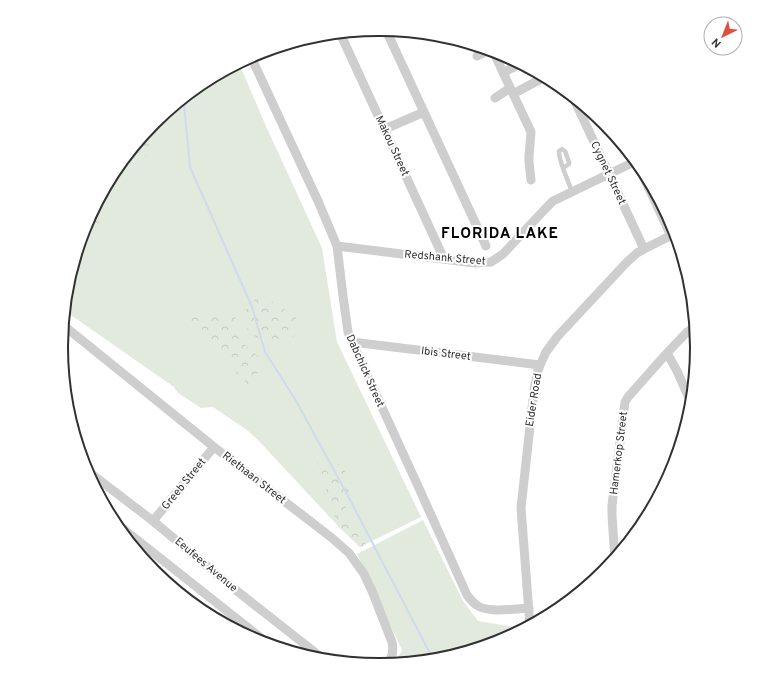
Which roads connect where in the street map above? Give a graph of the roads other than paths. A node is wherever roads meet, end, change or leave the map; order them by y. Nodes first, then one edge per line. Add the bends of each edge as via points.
1 (389, 36) edge
2 (343, 39) edge
3 (483, 54) edge
4 (477, 56) dead end
5 (497, 59) edge
6 (254, 63) edge
7 (515, 67) edge
8 (504, 73) junction
9 (539, 80) dead end
10 (512, 91) junction
11 (495, 98) dead end
12 (578, 107) edge
13 (424, 112) junction
14 (385, 129) junction
15 (630, 162) edge
16 (563, 168) dead end
17 (609, 174) junction
18 (531, 180) dead end
19 (646, 188) edge
20 (572, 192) junction
21 (664, 226) joint
22 (668, 230) edge
23 (670, 236) edge
24 (337, 246) junction
25 (486, 246) dead end
26 (644, 249) junction
27 (444, 259) junction
28 (69, 330) edge
29 (690, 330) edge
30 (352, 342) junction
31 (667, 353) junction
32 (540, 364) junction
33 (687, 394) edge
34 (214, 447) junction
35 (97, 478) edge
36 (153, 521) junction
37 (130, 534) edge
38 (614, 552) edge
39 (529, 608) junction
40 (530, 620) edge
41 (253, 632) edge
42 (314, 652) edge
43 (391, 658) edge

1 - 13 street
2 - 14 street, Makou Street
3 - 4 street
5 - 8 street
6 - 24 street, Dabchick Street
7 - 8 street
8 - 10 street
9 - 10 street
10 - 11 street
10 - 18 street via 531,133
12 - 17 street, Cygnet Street
13 - 14 street
13 - 25 street
14 - 27 street, Makou Street
15 - 17 street, Redshank Street
16 - 20 lane
17 - 20 street, Redshank Street
17 - 26 street, Cygnet Street
19 - 21 lane
20 - 27 street, Redshank Street via 553,201 497,259 475,263
21 - 22 lane
23 - 26 street, Eider Road
24 - 27 street, Redshank Street
24 - 30 street, Dabchick Street via 348,332
26 - 32 street, Eider Road via 626,263 572,320 550,345
28 - 34 street, Riethaan Street
29 - 31 street, Hamerkop Street
30 - 32 street, Ibis Street
30 - 39 street, Dabchick Street via 470,600 483,608 494,610
31 - 33 street
31 - 38 street, Hamerkop Street via 625,402 612,505
32 - 39 street, Eider Road via 534,390 521,508
34 - 36 street, Greeb Street
34 - 43 street, Riethaan Street via 349,553 372,591 392,642 394,650
35 - 36 street, Eeufees Avenue
36 - 42 street, Eeufees Avenue
37 - 41 street, Eeufees Avenue
39 - 40 street, Eider Road

